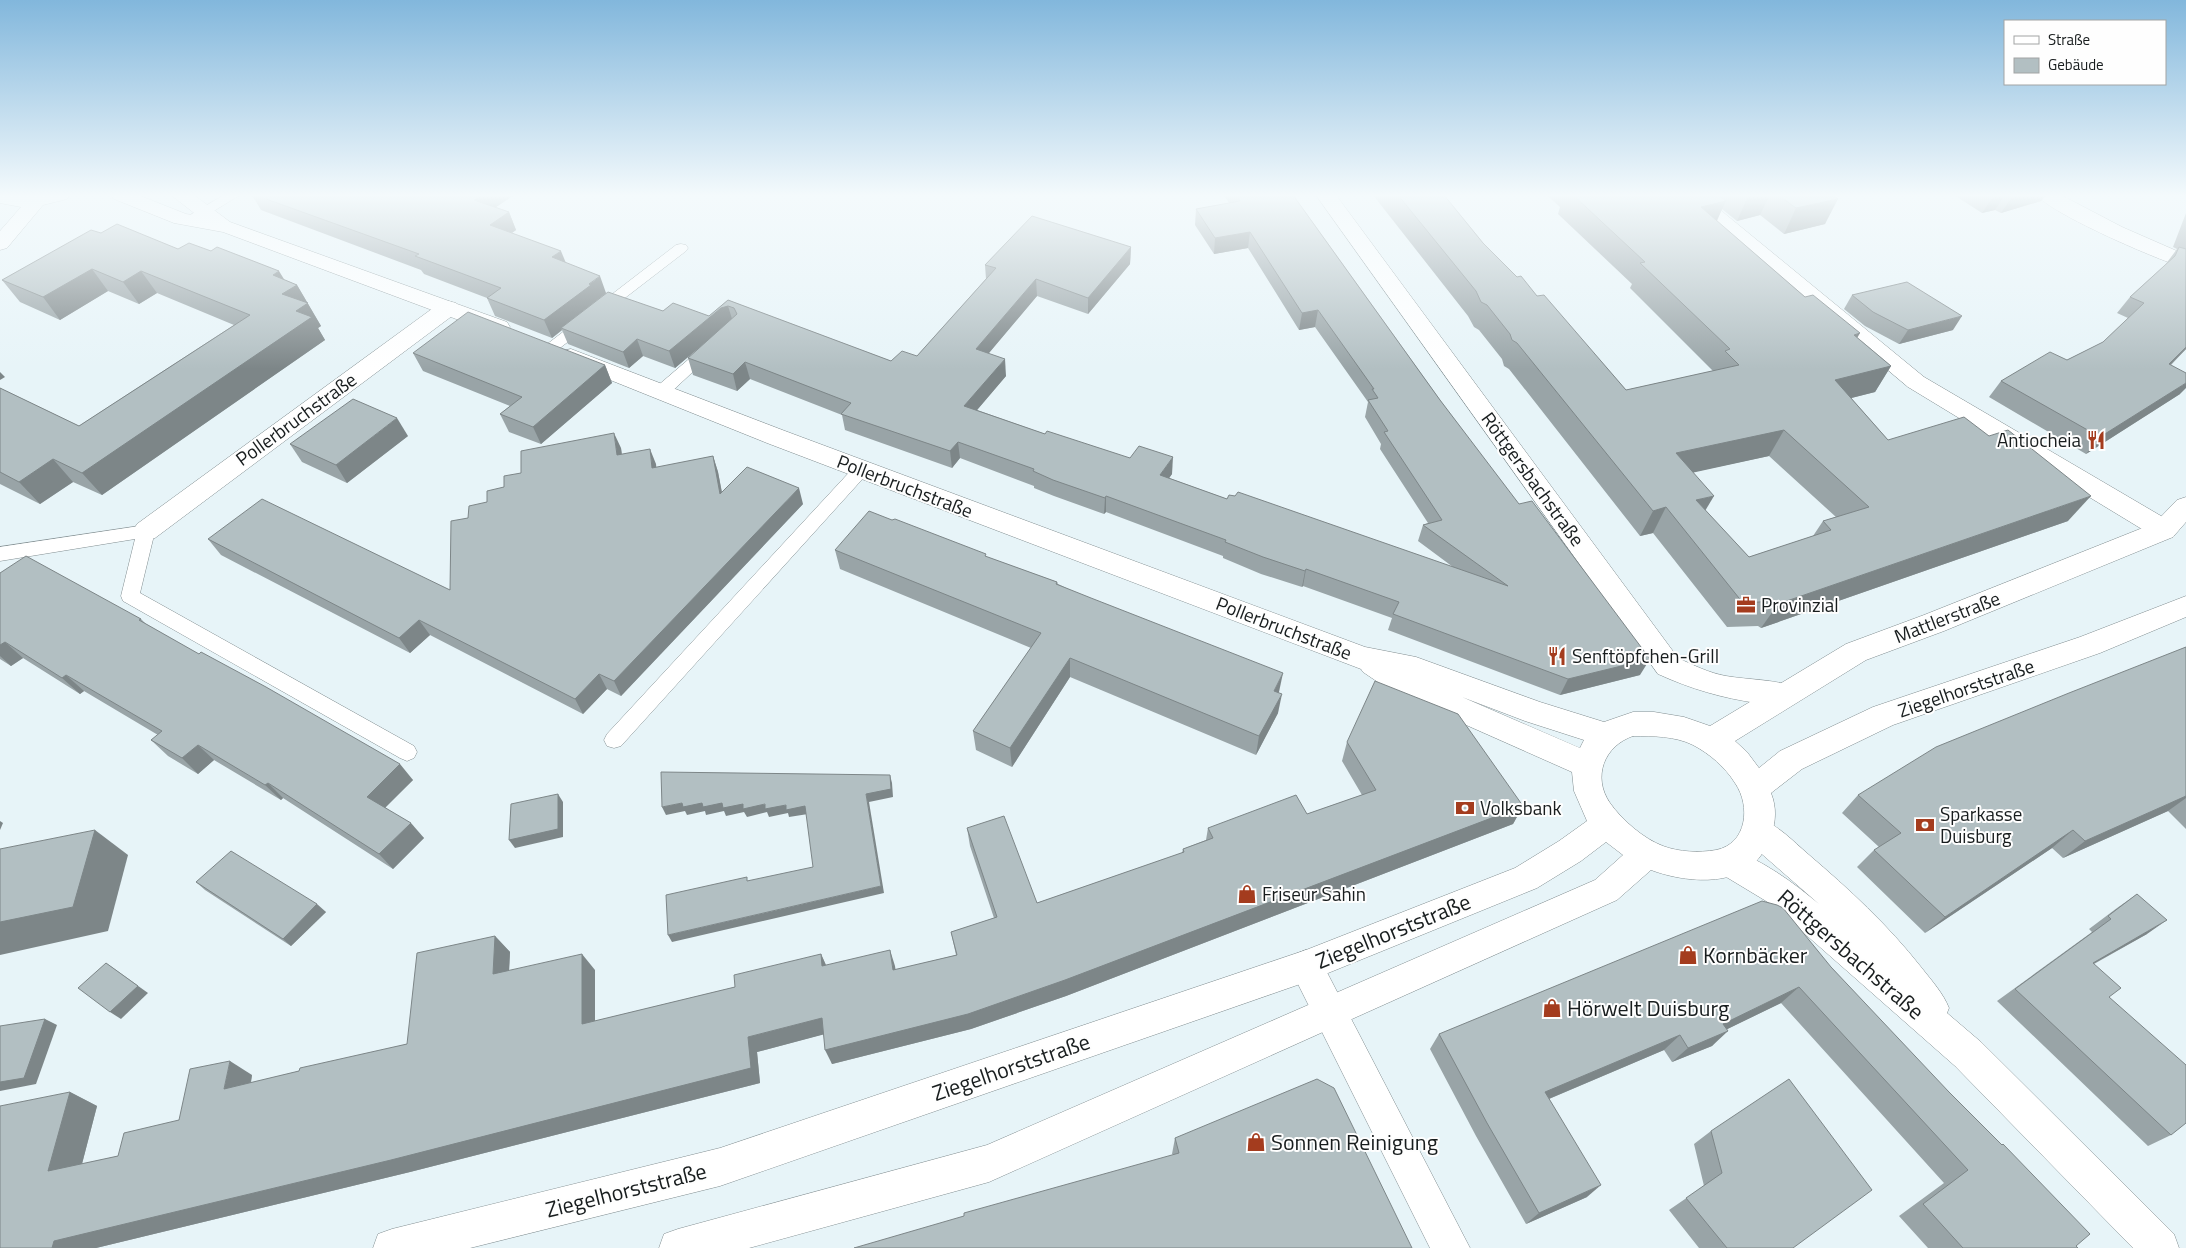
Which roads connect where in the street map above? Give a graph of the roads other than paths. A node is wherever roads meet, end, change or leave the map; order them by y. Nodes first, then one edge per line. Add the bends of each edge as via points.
1 (299, 253) edge
2 (673, 253) edge
3 (1368, 253) edge
4 (1760, 253) edge
5 (2163, 253) edge
6 (2186, 262) edge
7 (448, 308) junction
8 (534, 341) junction
9 (718, 342) edge
10 (661, 392) junction
11 (862, 470) junction
12 (2186, 506) edge
13 (2164, 530) junction
14 (146, 531) junction
15 (0, 554) edge
16 (2186, 606) edge
17 (1363, 658) junction
18 (1785, 695) junction
19 (1607, 734) junction
20 (614, 740) dead end
21 (1712, 742) junction
22 (407, 752) dead end
23 (1587, 765) junction
24 (1755, 788) junction
25 (1607, 824) junction
26 (1759, 832) junction
27 (1646, 855) junction
28 (1730, 862) junction
29 (1306, 966) junction
30 (1330, 1012) junction
31 (1968, 1054) junction
32 (392, 1248) edge
33 (678, 1248) edge
34 (1451, 1248) edge
35 (2160, 1248) edge

1 - 7 street, Pollerbruchstraße
2 - 8 lane
3 - 18 street, Röttgersbachstraße via 1668,666 1724,687
4 - 13 street via 1916,382
5 - 6 street
7 - 8 street, Pollerbruchstraße
7 - 14 street, Pollerbruchstraße
8 - 10 street, Pollerbruchstraße
9 - 10 lane
10 - 11 street, Pollerbruchstraße
11 - 17 street, Pollerbruchstraße
11 - 20 lane
12 - 13 street, Mattlerstraße
13 - 18 street, Mattlerstraße via 1856,652
14 - 15 lane
14 - 22 lane via 130,596
16 - 24 street, Ziegelhorststraße via 2090,645 1883,716 1791,760
17 - 19 street, Pollerbruchstraße via 1416,668 1535,713
17 - 23 street, Pollerbruchstraße via 1404,685
18 - 21 street, Mattlerstraße
19 - 21 street via 1633,724 1665,724 1687,729
19 - 23 street via 1592,751
21 - 24 street via 1735,760
23 - 25 street via 1592,799
24 - 26 street via 1761,810
25 - 27 street
25 - 29 street, Ziegelhorststraße via 1526,878
26 - 28 street via 1748,850
26 - 31 street, Röttgersbachstraße via 1820,884 1890,955
27 - 28 street via 1675,865 1704,867
27 - 30 street via 1606,890
28 - 31 street, Röttgersbachstraße via 1782,893
29 - 30 street
29 - 32 street, Ziegelhorststraße via 720,1167
30 - 33 street via 989,1163
30 - 34 street
31 - 35 street, Röttgersbachstraße

